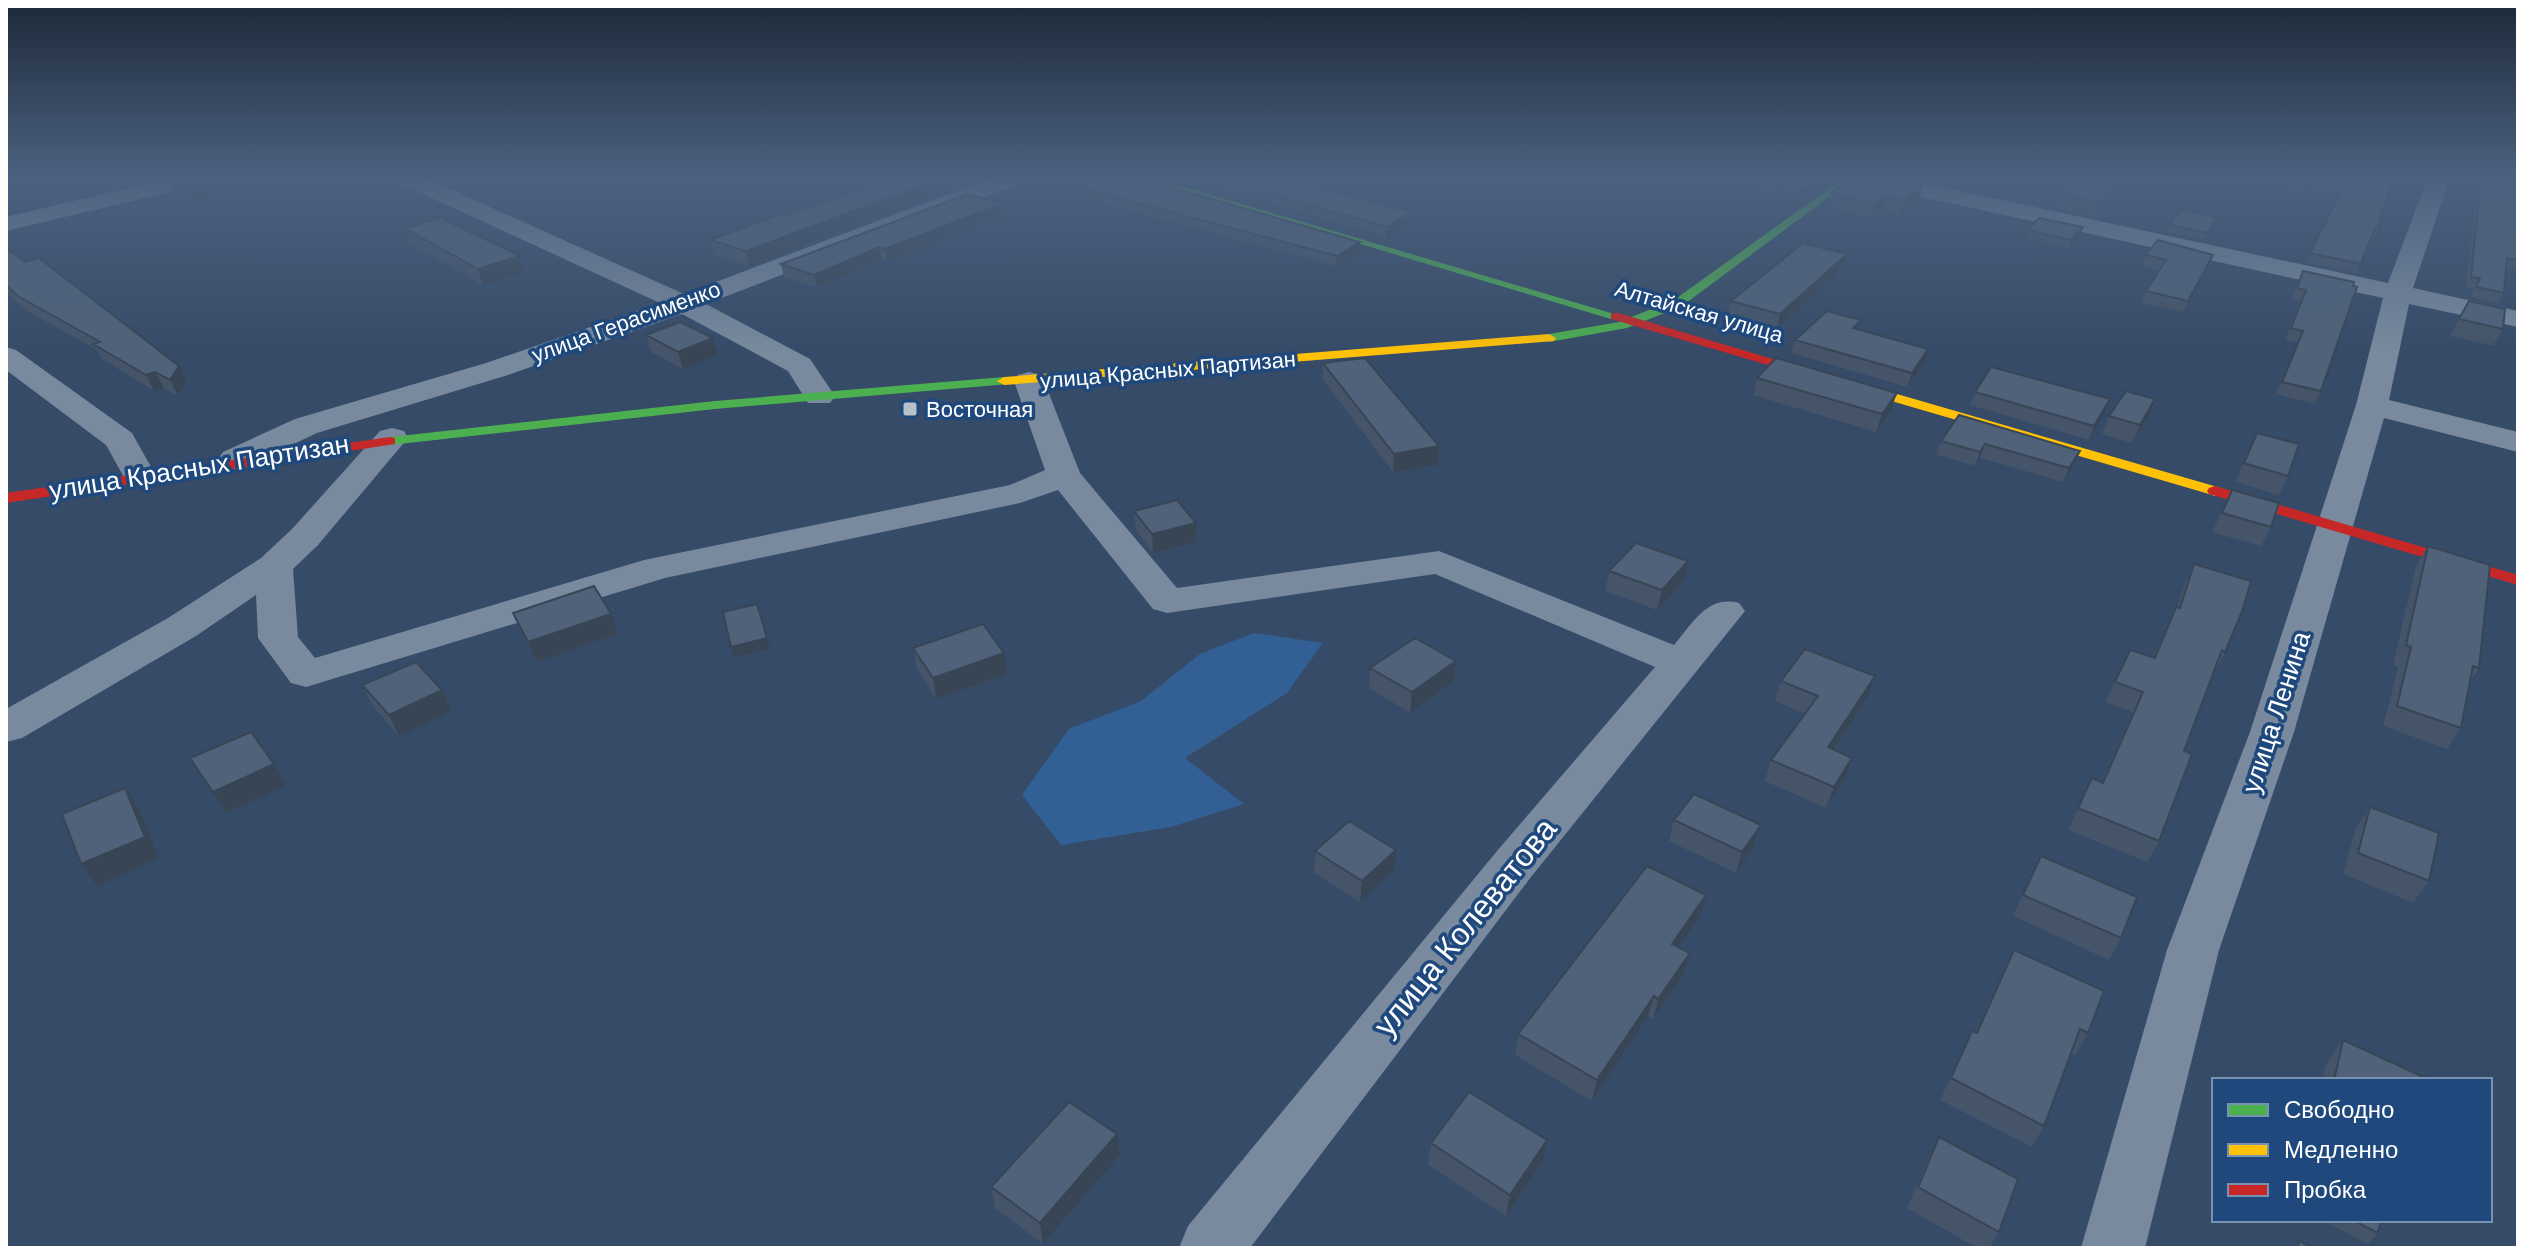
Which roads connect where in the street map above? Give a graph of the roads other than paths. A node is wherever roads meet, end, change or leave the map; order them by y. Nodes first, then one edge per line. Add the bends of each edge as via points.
1 (534, 236) edge
2 (860, 236) edge
3 (1345, 236) edge
4 (1773, 236) edge
5 (2133, 236) edge
6 (2418, 236) edge
7 (2398, 293) junction
8 (682, 303) junction
9 (2518, 319) edge
10 (1642, 321) junction
11 (6, 356) edge
12 (1029, 381) junction
13 (819, 396) junction
14 (2372, 405) junction
15 (392, 438) junction
16 (2518, 442) edge
17 (235, 459) junction
18 (138, 474) junction
19 (1064, 475) junction
20 (6, 498) edge
21 (2334, 523) junction
22 (274, 566) junction
23 (2518, 580) edge
24 (1725, 611) dead end
25 (1681, 663) junction
26 (6, 728) edge
27 (1211, 1248) edge
28 (2113, 1248) edge

1 - 8 street
2 - 8 street, улица Герасименко
3 - 10 main road, Алтайская улица
4 - 10 main road, улица Красных Партизан via 1692,296
5 - 7 street
6 - 7 street, улица Ленина
7 - 9 street
7 - 14 street, улица Ленина
8 - 13 street via 799,365
8 - 17 street, улица Герасименко via 512,364 306,426
10 - 12 main road, улица Красных Партизан via 1531,340
10 - 21 main road, Алтайская улица
11 - 18 street via 120,440
12 - 13 main road, улица Красных Партизан
12 - 19 street
13 - 15 main road, улица Красных Партизан
14 - 16 street
14 - 21 street, улица Ленина
15 - 17 main road, улица Красных Партизан
15 - 22 street, улица Красных Партизан
17 - 18 main road, улица Красных Партизан
18 - 20 main road, улица Красных Партизан
19 - 22 street via 1020,493 657,568 306,674 278,638
19 - 25 street via 1167,601 1439,562
21 - 23 main road, Алтайская улица
21 - 28 street, улица Ленина via 2272,732 2193,950
22 - 26 street, улица Красных Партизан via 182,627
24 - 25 street, улица Колеватова
25 - 27 street, улица Колеватова via 1514,864

